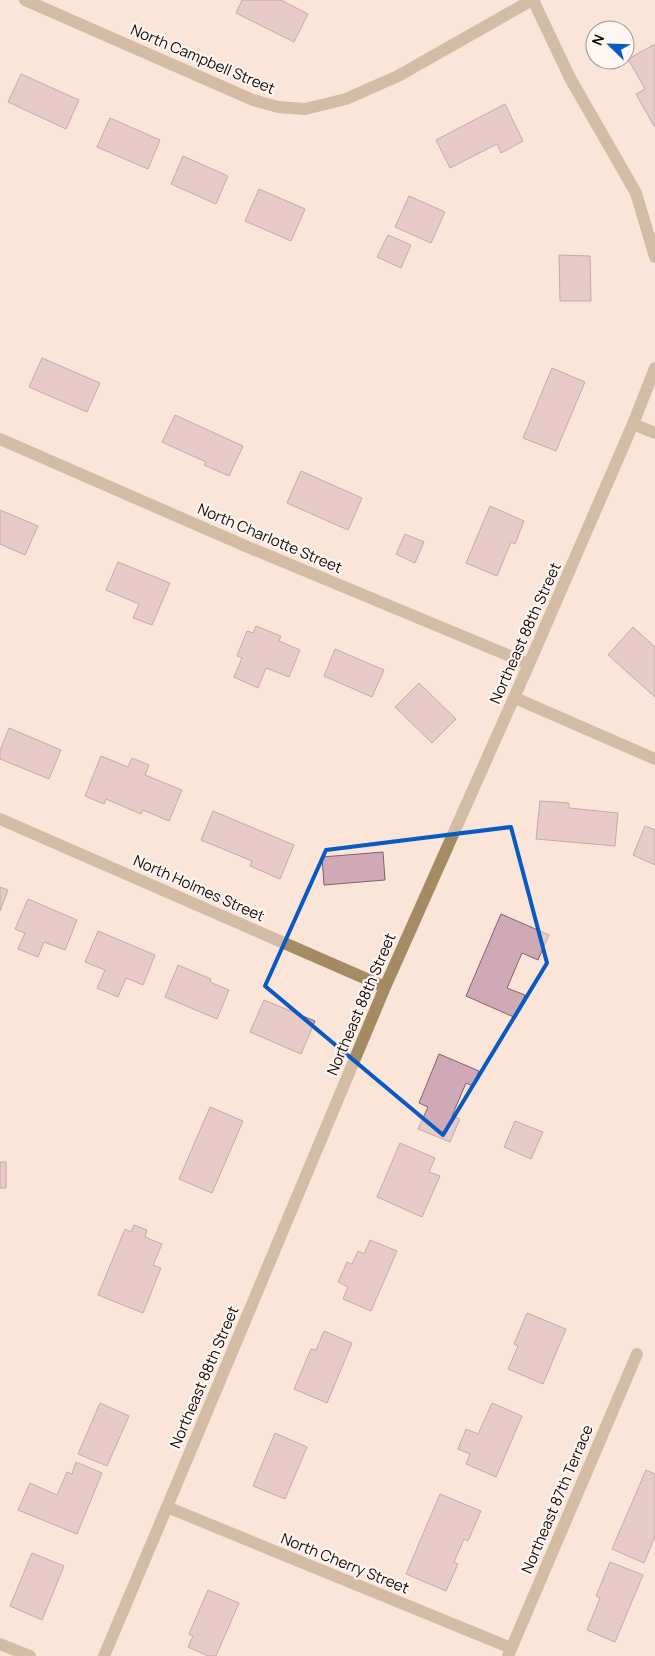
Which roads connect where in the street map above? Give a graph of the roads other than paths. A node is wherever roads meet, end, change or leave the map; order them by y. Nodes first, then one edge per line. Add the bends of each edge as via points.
1 (25, 0) edge
2 (532, 0) edge
3 (655, 257) edge
4 (655, 368) edge
5 (633, 424) junction
6 (655, 433) edge
7 (0, 439) edge
8 (529, 664) junction
9 (515, 698) junction
10 (655, 759) edge
11 (0, 819) edge
12 (385, 987) junction
13 (637, 1354) dead end
14 (167, 1507) junction
15 (0, 1644) edge
16 (509, 1652) edge
17 (30, 1656) edge
18 (104, 1656) edge

1 - 2 street, North Campbell Street via 253,100 278,107 305,109 346,99 398,76
2 - 3 street via 570,78 636,193
4 - 5 street, Northeast 88th Street
5 - 6 street
5 - 8 street, Northeast 88th Street
7 - 8 street, North Charlotte Street
8 - 9 street, Northeast 88th Street
9 - 10 street
9 - 12 street, Northeast 88th Street
11 - 12 street, North Holmes Street
12 - 14 street, Northeast 88th Street
13 - 16 street, Northeast 87th Terrace
14 - 16 street, North Cherry Street
14 - 18 street, Northeast 88th Street
15 - 17 street

